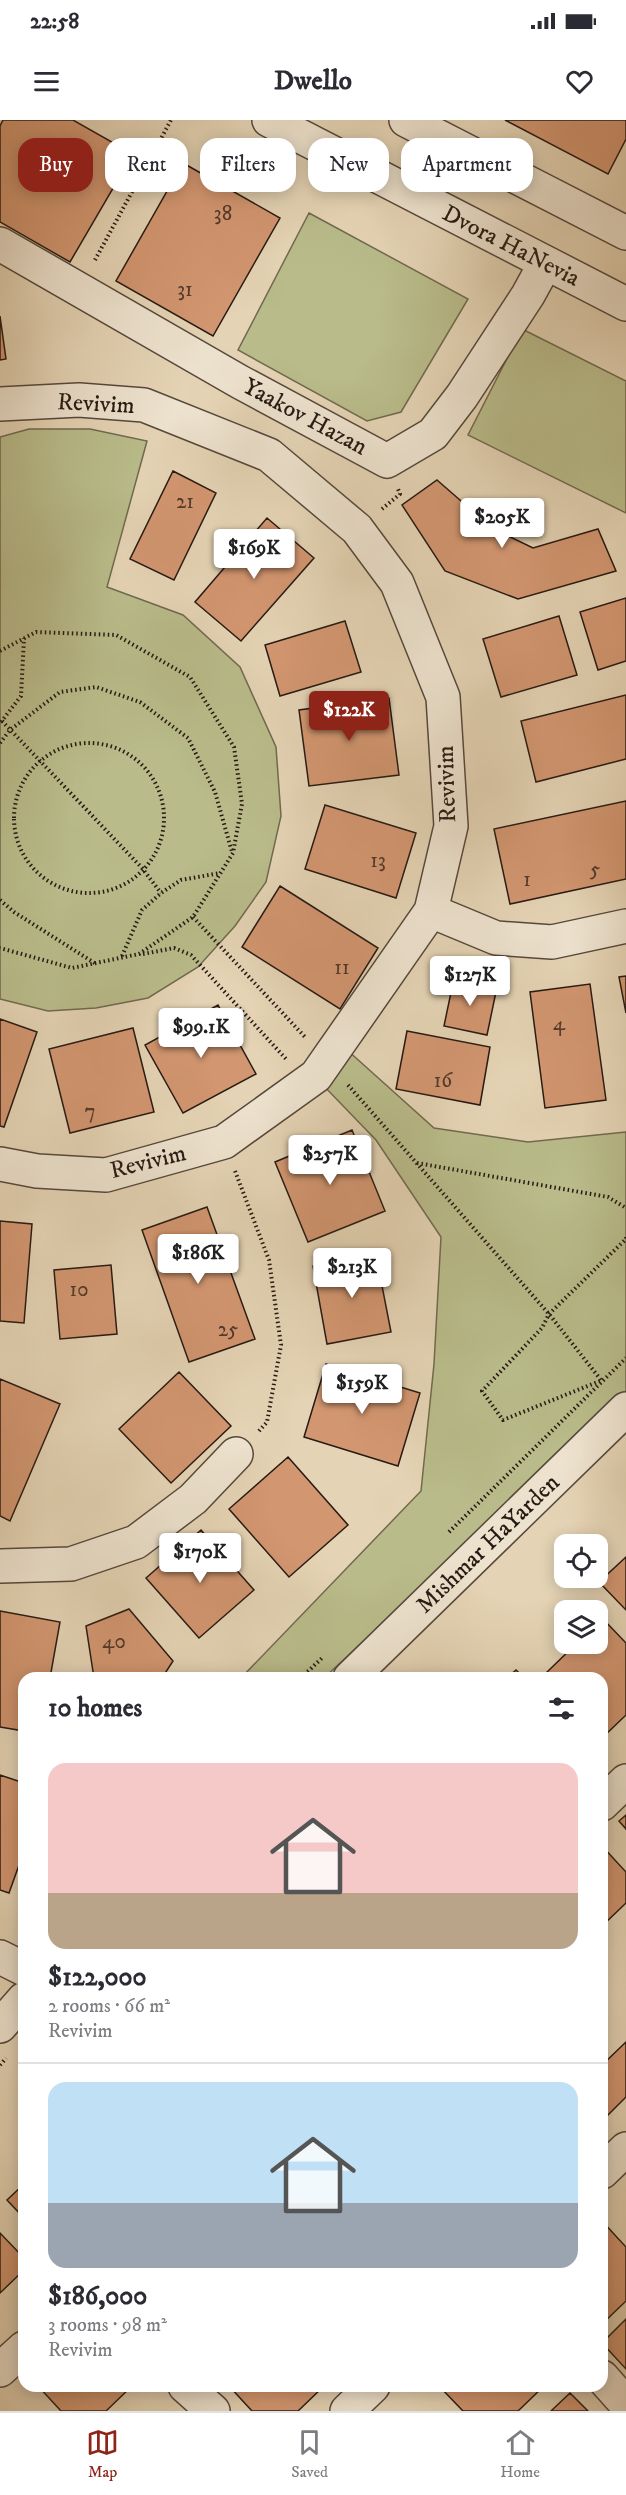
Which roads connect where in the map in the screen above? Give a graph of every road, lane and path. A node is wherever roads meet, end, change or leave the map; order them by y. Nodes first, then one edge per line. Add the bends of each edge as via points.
1 (171, 120) edge
2 (269, 120) edge
3 (406, 120) edge
4 (626, 233) edge
5 (0, 244) edge
6 (545, 264) junction
7 (79, 290) junction
8 (626, 304) edge
9 (0, 404) edge
10 (24, 639) junction
11 (0, 651) edge
12 (1, 722) edge
13 (10, 730) junction
14 (0, 743) edge
15 (41, 761) junction
16 (233, 853) junction
17 (142, 868) junction
18 (220, 873) junction
19 (162, 894) junction
20 (0, 900) edge
21 (431, 911) junction
22 (193, 917) junction
23 (626, 926) edge
24 (0, 948) edge
25 (139, 954) junction
26 (122, 957) junction
27 (96, 963) junction
28 (285, 1016) dead end
29 (317, 1072) junction
30 (224, 1143) junction
31 (415, 1162) junction
32 (0, 1164) edge
33 (626, 1208) edge
34 (626, 1234) edge
35 (549, 1314) junction
36 (626, 1358) edge
37 (602, 1380) junction
38 (618, 1399) edge
39 (236, 1454) joint
40 (443, 1538) dead end
41 (0, 1566) edge
42 (326, 1654) dead end
43 (307, 1672) edge
44 (356, 1672) edge
45 (626, 1781) edge
46 (608, 1798) edge
47 (0, 1957) edge
48 (18, 1966) edge
49 (18, 2006) edge
50 (0, 2026) edge
51 (626, 2149) edge
52 (608, 2166) edge
53 (18, 2354) edge
54 (0, 2370) edge
55 (608, 2384) edge
56 (192, 2392) edge
57 (367, 2392) edge
58 (626, 2404) edge
59 (213, 2411) edge
60 (346, 2411) edge

1 - 7 path
2 - 6 street, Dvora HaNevia
3 - 4 street
5 - 7 street, Yaakov Hazan
6 - 7 street, Yaakov Hazan via 462,396 433,434 387,461
6 - 8 street, Dvora HaNevia
9 - 21 street, Revivim via 79,400 144,405 269,455 357,529 397,583 444,697 451,826
10 - 11 path
10 - 12 path via 21,696
10 - 16 path via 36,632 116,635 190,677 234,747 242,804
12 - 13 path
13 - 14 path
13 - 15 path
13 - 16 path via 60,692 96,687 140,702 188,738 215,792
15 - 17 path
15 - 17 path via 59,747 96,741 119,747 142,761 156,780 165,805 164,836 153,861
15 - 17 path via 14,799 13,835 27,864 58,888 84,895 100,894
16 - 18 path
17 - 19 path
18 - 19 path via 181,880
18 - 22 path
19 - 26 path via 142,910
20 - 27 path
21 - 23 street via 496,938 552,942
21 - 29 street, Revivim
22 - 25 path
22 - 28 path
24 - 27 path via 72,968
25 - 26 path
25 - 29 path via 174,948 191,955
26 - 27 path
29 - 30 street, Revivim
29 - 31 path
30 - 32 street, Revivim via 106,1175 37,1171
30 - 39 path via 269,1260 281,1345 267,1422
31 - 33 path via 608,1197
31 - 35 path
34 - 35 path via 626,1239
35 - 37 path
35 - 37 path via 542,1328 482,1391 503,1420
36 - 37 path
37 - 38 path
37 - 40 path
38 - 44 street, Mishmar HaYarden
39 - 41 street via 193,1498 136,1542 71,1564
42 - 43 path
45 - 46 street
47 - 48 street
49 - 50 street
51 - 52 street
53 - 54 street
55 - 58 street
56 - 59 street
57 - 60 street

